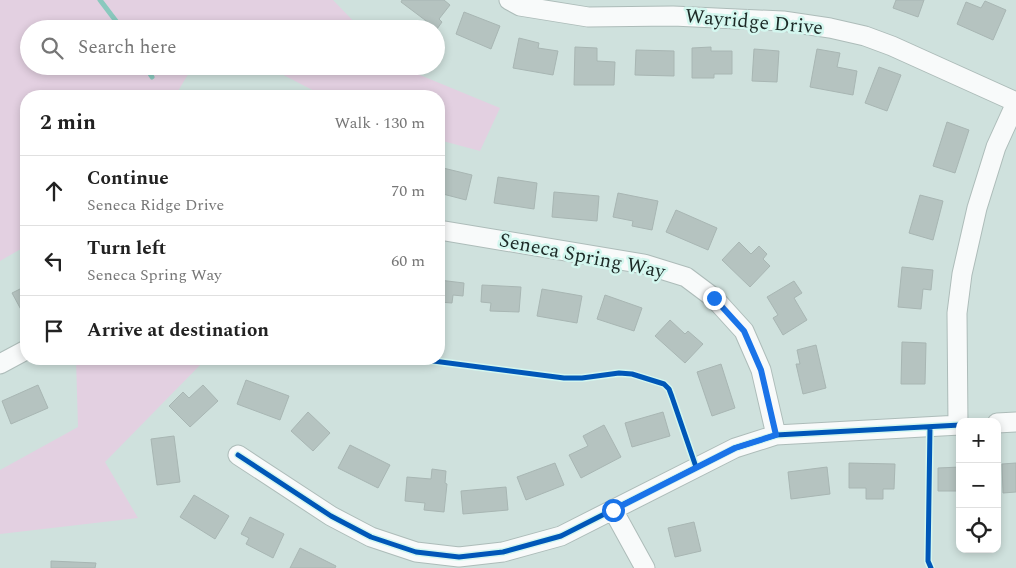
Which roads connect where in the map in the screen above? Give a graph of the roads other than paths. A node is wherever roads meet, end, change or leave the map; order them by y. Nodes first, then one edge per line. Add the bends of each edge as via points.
1 (509, 0) edge
2 (674, 8) edge
3 (1016, 102) edge
4 (445, 231) edge
5 (20, 353) edge
6 (0, 364) edge
7 (959, 418) edge
8 (1016, 422) edge
9 (1001, 423) edge
10 (956, 425) edge
11 (776, 435) junction
12 (238, 456) dead end
13 (613, 510) junction
14 (645, 568) edge

1 - 2 street, Wayridge Drive via 520,6 588,17
2 - 3 street, Wayridge Drive via 783,21 865,36
3 - 7 street via 996,147 977,208 962,274 957,314
4 - 11 street, Seneca Spring Way via 644,264 686,277 714,298 744,331 761,370
5 - 6 street
8 - 9 street
10 - 11 street
11 - 13 street via 735,448
12 - 13 street via 331,516 371,537 416,552 459,557 503,552 561,536
13 - 14 street

